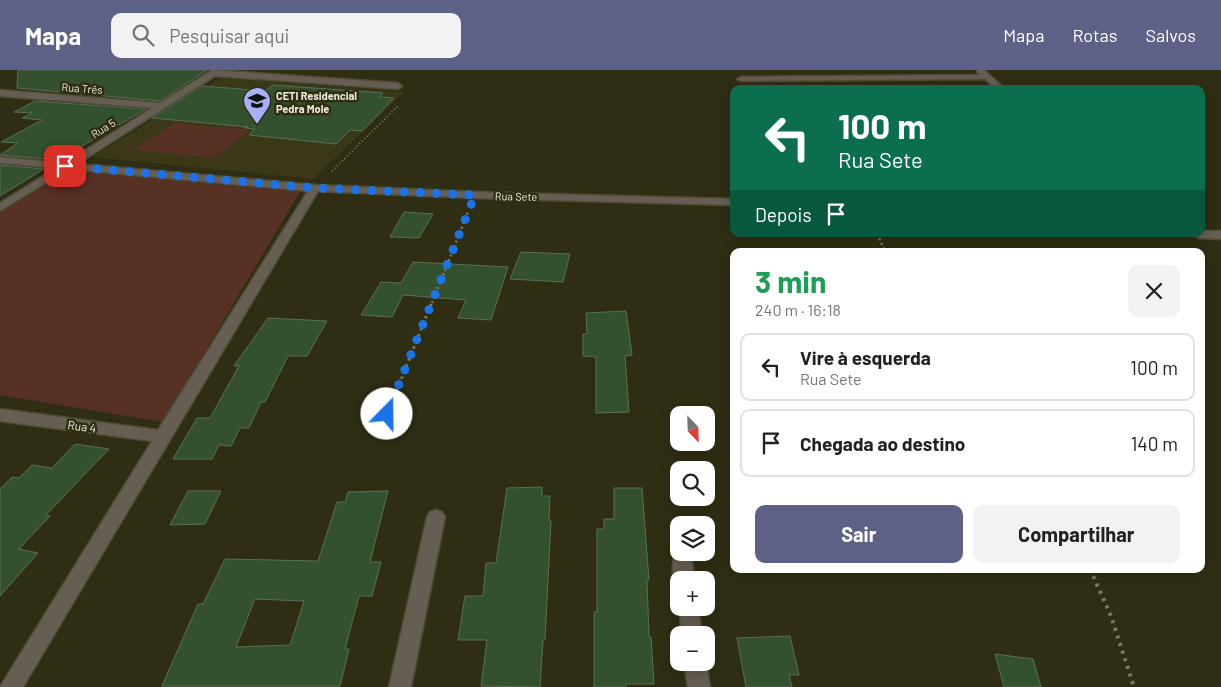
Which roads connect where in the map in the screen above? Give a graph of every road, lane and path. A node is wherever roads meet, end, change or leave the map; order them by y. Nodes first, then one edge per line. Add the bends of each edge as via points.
1 (736, 70) edge
2 (979, 70) edge
3 (216, 72) edge
4 (987, 77) junction
5 (741, 79) junction
6 (744, 85) edge
7 (996, 85) edge
8 (398, 86) joint
9 (0, 93) edge
10 (163, 106) junction
11 (0, 160) edge
12 (65, 166) junction
13 (315, 188) junction
14 (475, 195) junction
15 (730, 202) edge
16 (0, 208) edge
17 (1205, 234) edge
18 (1221, 235) edge
19 (387, 414) dead end
20 (0, 415) edge
21 (163, 437) junction
22 (436, 518) dead end
23 (1092, 573) edge
24 (696, 671) edge
25 (10, 687) edge
26 (400, 687) edge
27 (699, 687) edge
28 (1134, 687) edge

1 - 5 street
2 - 4 street
3 - 8 street
3 - 10 street, Rua 5
4 - 5 street
4 - 7 street
5 - 6 street
8 - 13 path via 411,91
9 - 10 street, Rua Três
10 - 12 street, Rua 5
11 - 12 street, Rua Sete
12 - 13 street, Rua Sete
12 - 16 street, Rua 5
13 - 14 street, Rua Sete
13 - 21 street
14 - 15 street, Rua Sete
14 - 19 path
17 - 18 street
20 - 21 street, Rua 4
21 - 25 street
22 - 26 street
23 - 28 path via 1111,616
24 - 27 street

